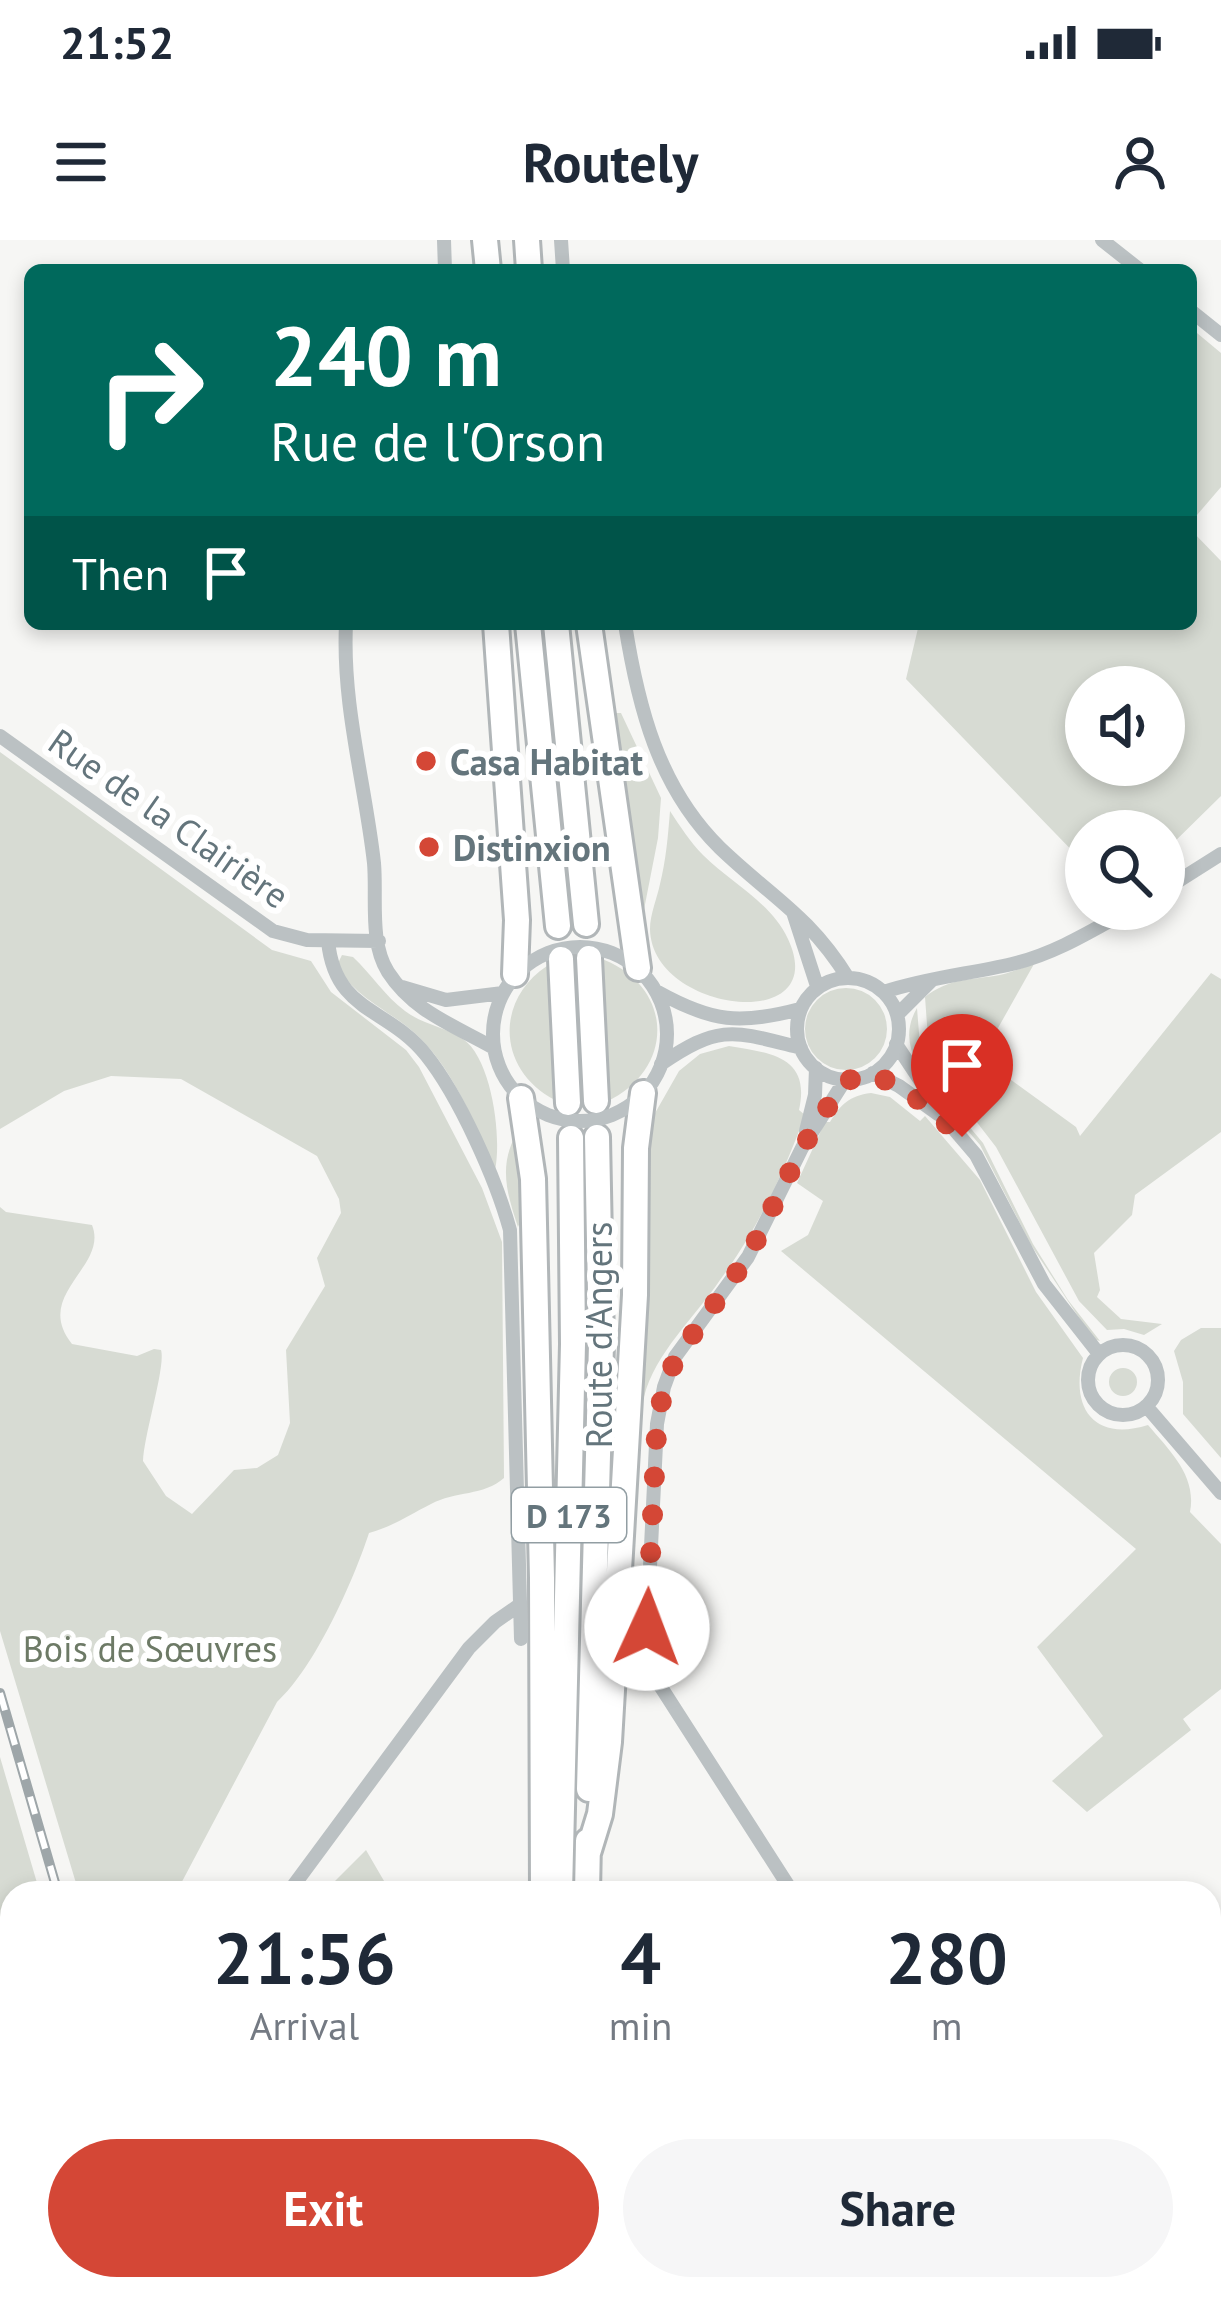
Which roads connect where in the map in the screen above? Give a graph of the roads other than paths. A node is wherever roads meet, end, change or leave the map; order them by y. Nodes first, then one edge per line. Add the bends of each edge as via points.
1 (1102, 240) edge
2 (1132, 264) edge
3 (1197, 316) edge
4 (1221, 335) edge
5 (346, 630) edge
6 (496, 630) edge
7 (529, 630) edge
8 (557, 630) edge
9 (590, 630) edge
10 (626, 630) edge
11 (0, 736) edge
12 (1221, 854) edge
13 (1185, 877) edge
14 (791, 907) junction
15 (586, 924) dead end
16 (558, 926) dead end
17 (1092, 930) edge
18 (328, 941) junction
19 (379, 941) junction
20 (589, 958) dead end
21 (561, 959) dead end
22 (638, 968) junction
23 (848, 979) junction
24 (931, 981) junction
25 (509, 984) junction
26 (399, 986) junction
27 (818, 986) junction
28 (658, 992) junction
29 (884, 992) junction
30 (800, 1009) junction
31 (898, 1014) junction
32 (896, 1043) junction
33 (492, 1047) junction
34 (801, 1048) junction
35 (662, 1064) junction
36 (816, 1068) junction
37 (873, 1073) junction
38 (845, 1080) junction
39 (644, 1093) junction
40 (521, 1098) junction
41 (596, 1101) dead end
42 (568, 1103) dead end
43 (947, 1121) junction
44 (597, 1137) dead end
45 (571, 1138) dead end
46 (802, 1148) junction
47 (1099, 1354) junction
48 (1147, 1408) junction
49 (1221, 1492) edge
50 (518, 1606) junction
51 (520, 1639) dead end
52 (588, 1853) junction
53 (297, 1881) edge
54 (543, 1881) edge
55 (560, 1881) edge
56 (587, 1881) edge
57 (786, 1881) edge

1 - 2 street
3 - 4 street
5 - 19 street
6 - 25 highway via 517,920
7 - 16 highway
8 - 15 highway
9 - 22 highway
10 - 14 street via 642,718 674,785 721,849
11 - 18 street, Rue de la Clairière via 254,920 288,937
12 - 13 street
14 - 23 street
14 - 27 street
17 - 24 street via 1012,964
18 - 19 street, Rue de la Clairière
18 - 50 street via 342,987 435,1067 510,1230
19 - 26 street
20 - 41 highway
21 - 42 highway
22 - 25 street via 617,954 575,947 532,961
22 - 28 street
23 - 27 street
23 - 29 street
24 - 29 street
24 - 31 street
25 - 26 street via 446,1000
25 - 33 street via 492,1023
26 - 33 street via 415,1005
27 - 30 street
28 - 30 street via 736,1021
28 - 35 street via 667,1028
29 - 31 street
30 - 34 street
31 - 32 street
32 - 37 street
32 - 43 street
33 - 40 street
34 - 35 street via 716,1033
34 - 36 street
35 - 39 street
36 - 38 street
36 - 46 street
37 - 38 street
37 - 43 street
38 - 46 street
39 - 40 street via 592,1120 556,1116
39 - 52 highway via 609,1742
40 - 54 highway via 533,1179
43 - 47 street via 976,1155 1044,1284
44 - 52 highway, Route d'Angers / D 173 via 601,1344
45 - 55 highway, Route d'Angers / D 173
46 - 57 street via 748,1257 676,1358 664,1388 647,1588 659,1684
47 - 48 street via 1088,1379 1097,1404 1121,1416
47 - 48 street via 1125,1345 1150,1357 1159,1383
48 - 49 street
50 - 51 street
50 - 53 street via 470,1648
52 - 56 highway, Route d'Angers / D 173

